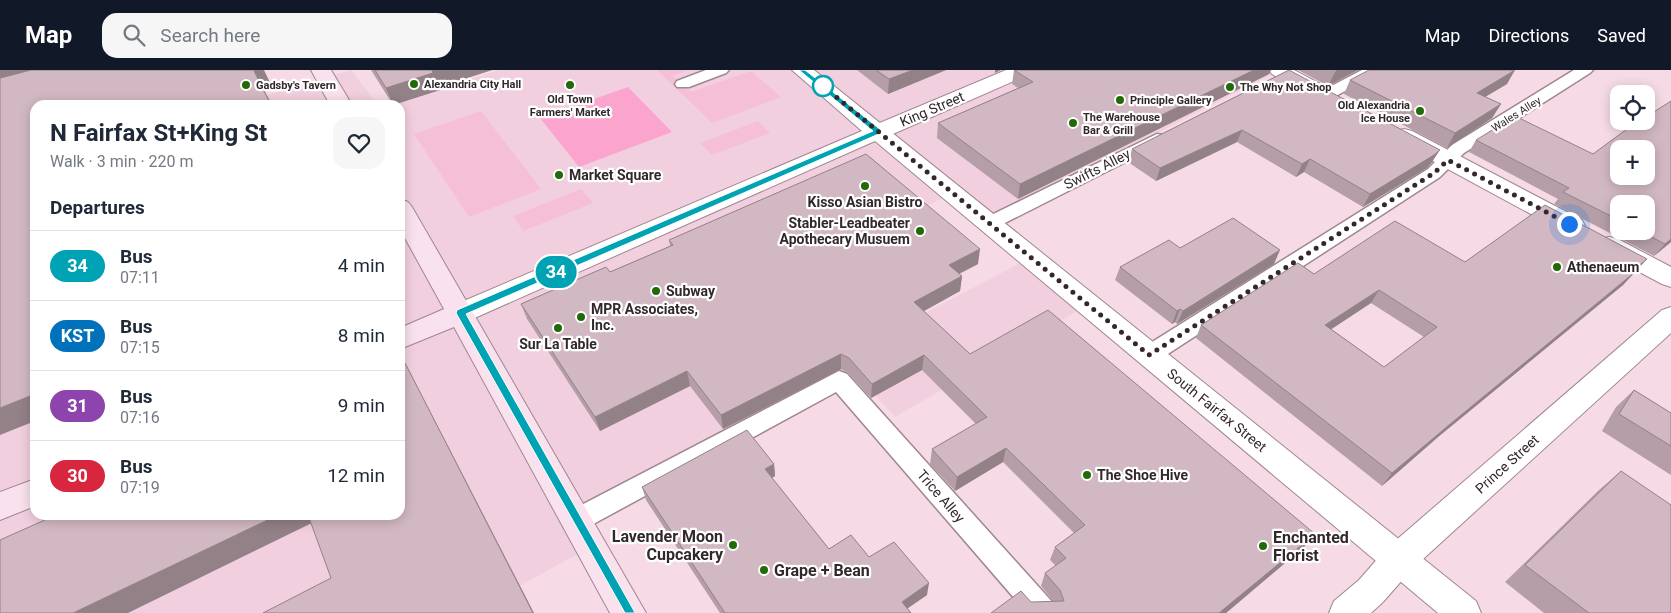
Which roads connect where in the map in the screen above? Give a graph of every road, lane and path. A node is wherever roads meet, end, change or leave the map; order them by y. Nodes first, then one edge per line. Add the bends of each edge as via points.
1 (321, 70) edge
2 (720, 70) edge
3 (802, 70) edge
4 (1023, 70) edge
5 (1374, 70) edge
6 (1585, 70) edge
7 (1277, 75) edge
8 (682, 84) dead end
9 (1326, 95) junction
10 (338, 100) edge
11 (1352, 109) edge
12 (1387, 127) edge
13 (1174, 130) edge
14 (878, 132) junction
15 (1448, 160) junction
16 (405, 216) edge
17 (990, 223) junction
18 (1671, 278) edge
19 (461, 313) junction
20 (1671, 317) edge
21 (405, 337) edge
22 (1149, 355) junction
23 (30, 494) edge
24 (0, 506) edge
25 (577, 520) junction
26 (1399, 559) junction
27 (629, 613) edge
28 (1044, 613) edge
29 (1346, 613) edge
30 (1464, 613) edge

1 - 10 main road
2 - 8 lane
3 - 14 street, South Fairfax Street
4 - 14 street, King Street
5 - 9 lane
6 - 15 lane, Wales Alley via 1458,149
7 - 9 street
9 - 11 street
12 - 15 street
13 - 17 lane, Swifts Alley
14 - 17 street, South Fairfax Street
14 - 19 street, King Street
15 - 18 street
15 - 22 lane, Wales Alley via 1434,173
16 - 19 main road
17 - 22 street, South Fairfax Street
19 - 21 main road, King Street
19 - 25 main road
20 - 26 street, Prince Street
22 - 26 street, South Fairfax Street
23 - 24 main road
25 - 27 main road
25 - 28 lane, Trice Alley via 839,380
26 - 29 street, Prince Street
26 - 30 street, South Fairfax Street

